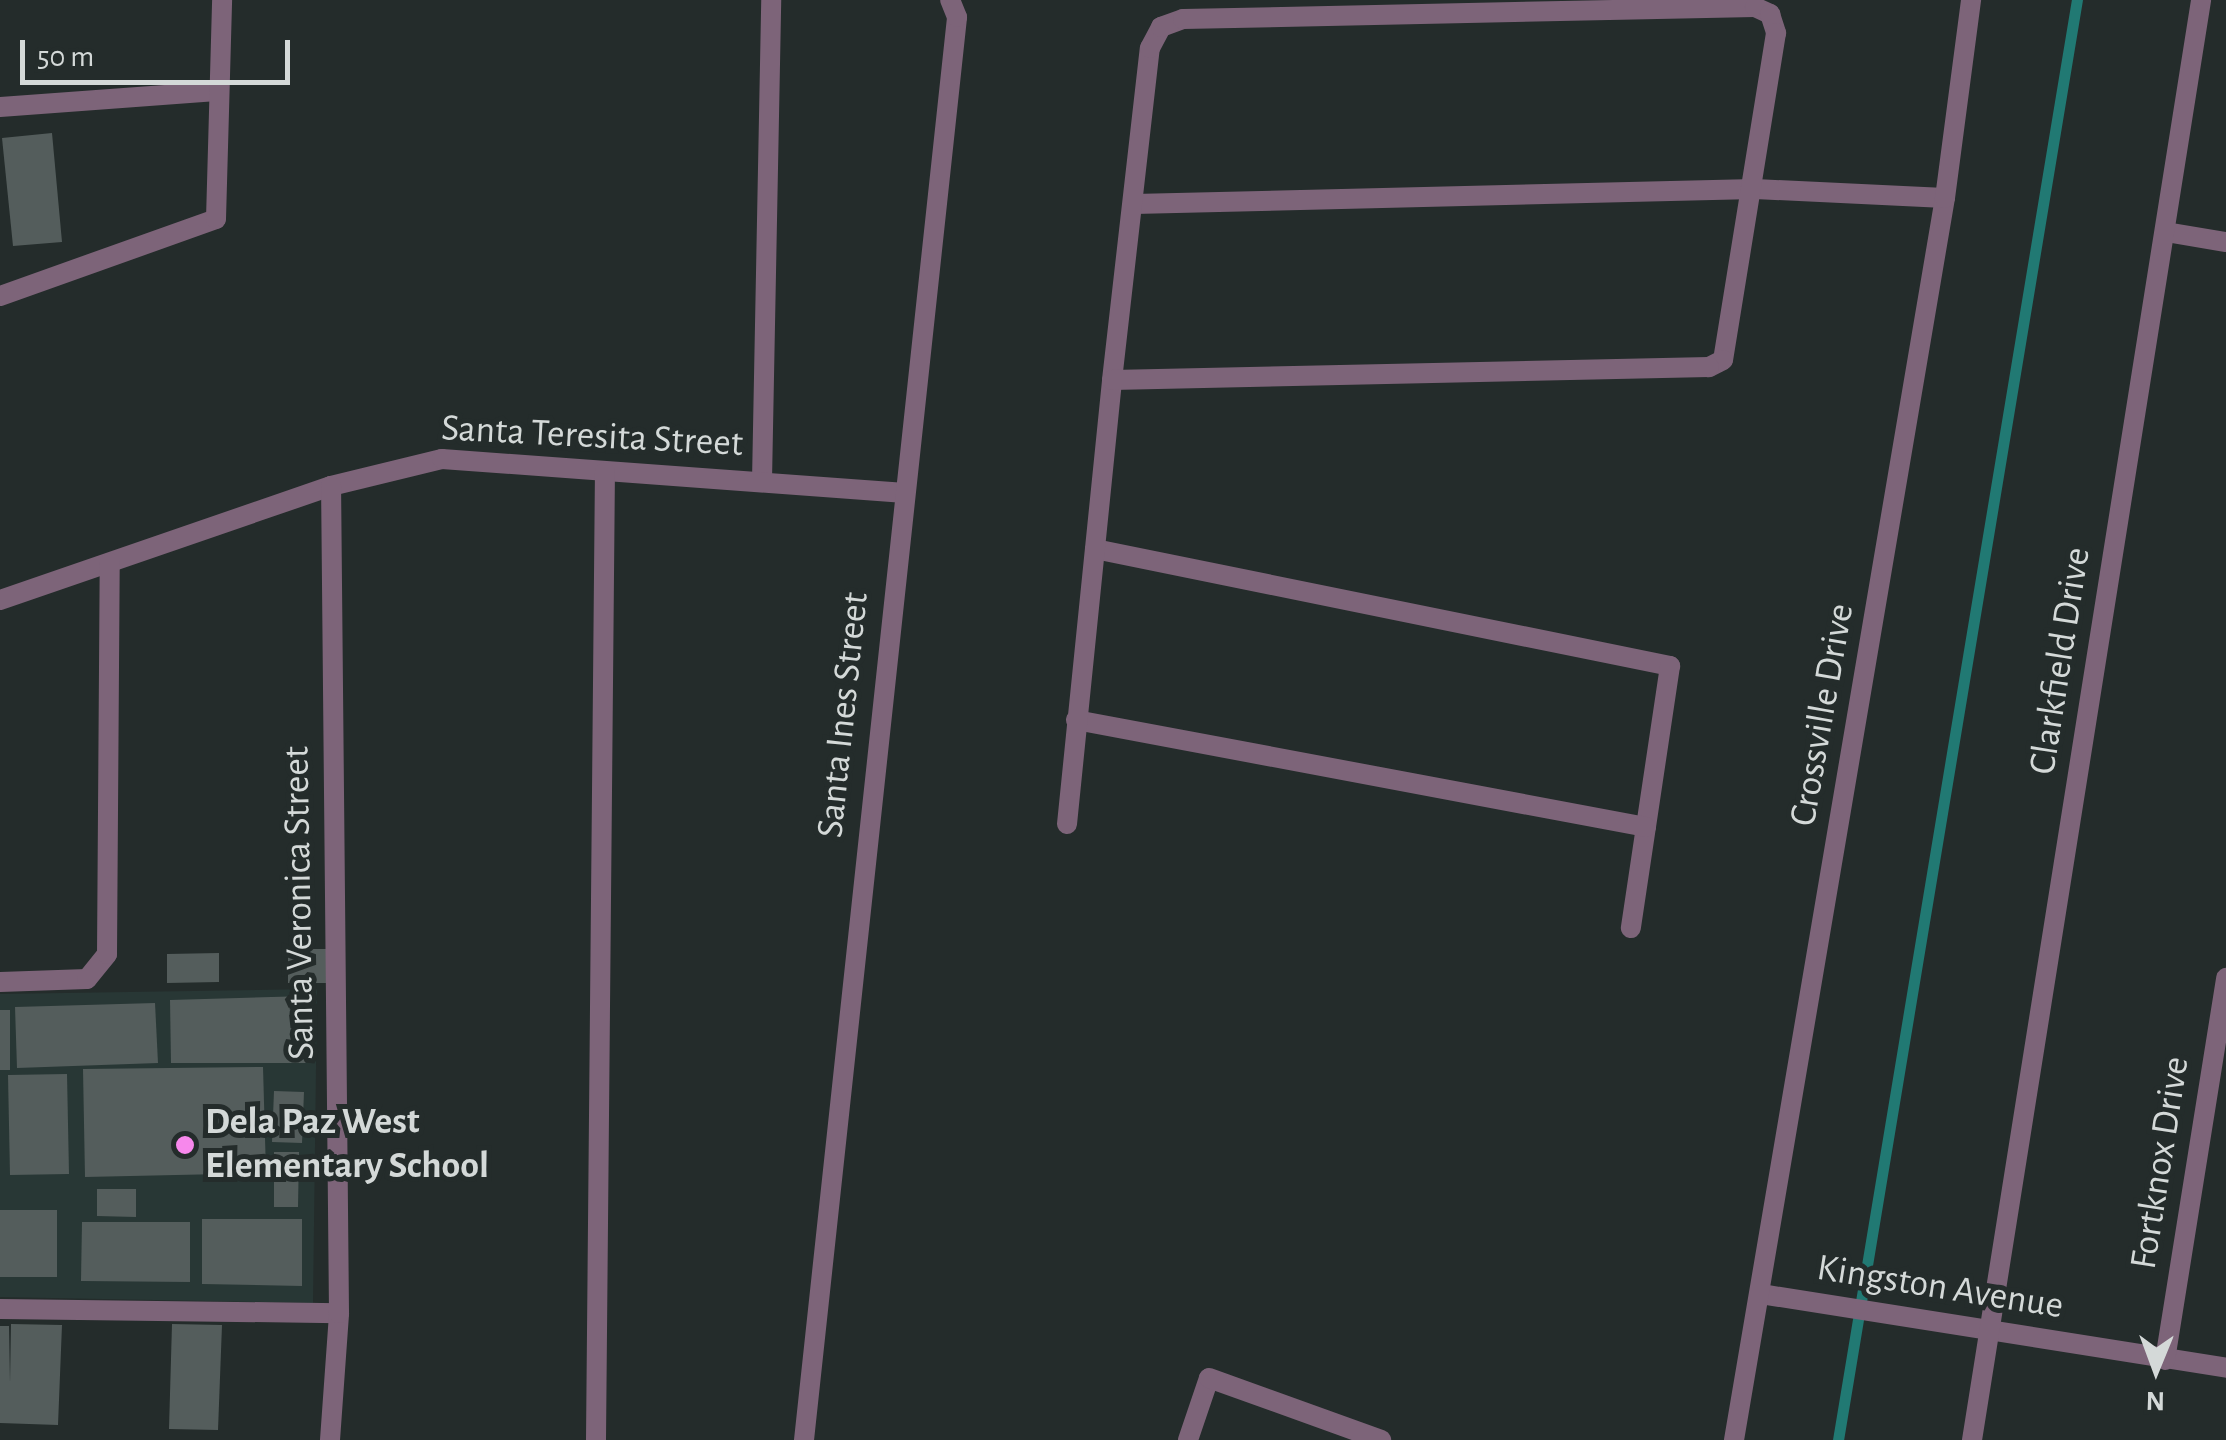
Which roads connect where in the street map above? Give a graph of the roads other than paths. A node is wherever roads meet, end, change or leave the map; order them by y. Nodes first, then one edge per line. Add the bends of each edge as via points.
1 (222, 0) edge
2 (771, 0) edge
3 (950, 0) edge
4 (1971, 0) edge
5 (2201, 0) edge
6 (216, 91) junction
7 (0, 107) edge
8 (1755, 189) junction
9 (1945, 198) junction
10 (1134, 204) junction
11 (2166, 232) junction
12 (2226, 242) edge
13 (0, 296) edge
14 (1112, 380) junction
15 (606, 472) junction
16 (762, 481) junction
17 (332, 486) junction
18 (902, 493) junction
19 (1095, 549) junction
20 (110, 564) junction
21 (0, 600) edge
22 (1076, 720) junction
23 (1067, 824) dead end
24 (1646, 827) junction
25 (1631, 928) dead end
26 (2226, 978) edge
27 (0, 982) edge
28 (1762, 1294) junction
29 (0, 1309) edge
30 (339, 1313) junction
31 (1989, 1332) junction
32 (2165, 1360) junction
33 (2226, 1368) edge
34 (330, 1440) edge
35 (596, 1440) edge
36 (804, 1440) edge
37 (1188, 1440) edge
38 (1381, 1440) edge
39 (1734, 1440) edge
40 (1972, 1440) edge

1 - 6 street
2 - 16 street
3 - 18 street, Santa Ines Street via 957,16
4 - 9 street, Crossville Drive
5 - 11 street, Clarkfield Drive
6 - 7 street
6 - 13 street via 216,219
8 - 9 street
8 - 10 street
8 - 10 street via 1776,33 1770,14 1755,6 1183,19 1161,27 1150,48
8 - 14 street via 1729,348 1724,360 1709,367
9 - 28 street, Crossville Drive
10 - 14 street
11 - 12 street
11 - 31 street, Clarkfield Drive
14 - 19 street
15 - 16 street, Santa Teresita Street
15 - 17 street, Santa Teresita Street via 442,459
15 - 35 street
16 - 18 street, Santa Teresita Street
17 - 20 street, Santa Teresita Street
17 - 30 street, Santa Veronica Street
18 - 36 street, Santa Ines Street
19 - 22 street
19 - 24 street via 1670,666
20 - 21 street, Santa Teresita Street
20 - 27 street via 107,954 87,979
22 - 23 street
22 - 24 street
24 - 25 street
26 - 32 street, Fortknox Drive
28 - 31 street, Kingston Avenue
28 - 39 street, Crossville Drive
29 - 30 street
30 - 34 street, Santa Veronica Street
31 - 32 street, Kingston Avenue
31 - 40 street, Clarkfield Drive
32 - 33 street, Kingston Avenue
37 - 38 street via 1209,1378

